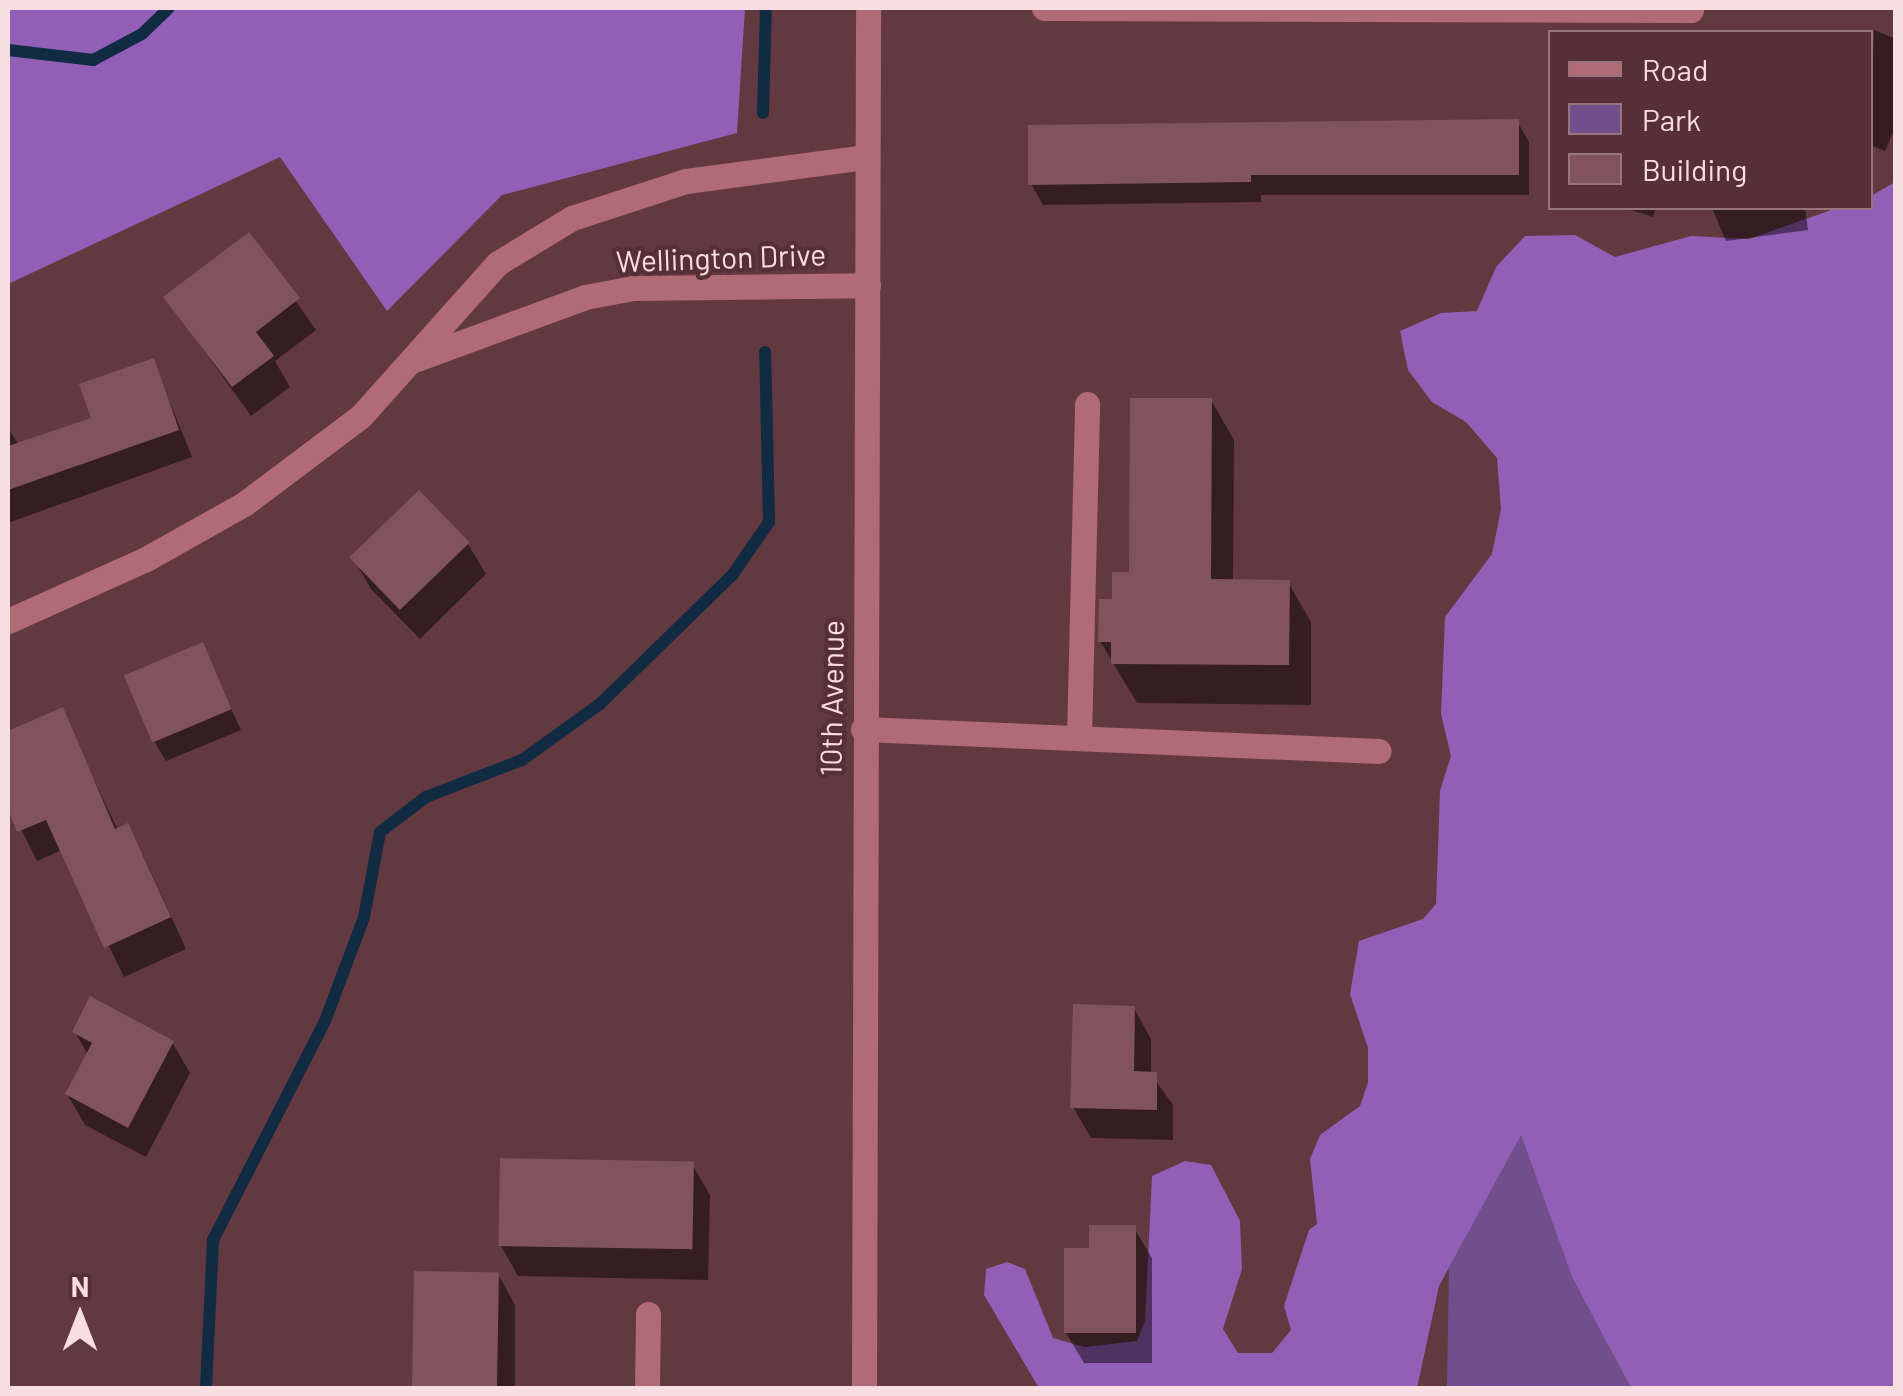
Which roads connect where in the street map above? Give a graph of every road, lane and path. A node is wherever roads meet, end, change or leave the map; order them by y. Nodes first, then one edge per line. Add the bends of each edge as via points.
1 (868, 8) edge
2 (1044, 8) edge
3 (1692, 10) dead end
4 (866, 157) junction
5 (868, 285) junction
6 (410, 362) junction
7 (1087, 404) dead end
8 (8, 621) edge
9 (863, 729) junction
10 (1079, 737) junction
11 (1380, 751) dead end
12 (648, 1314) dead end
13 (647, 1388) edge
14 (864, 1388) edge

1 - 4 street, 10th Avenue
2 - 3 street
4 - 5 street, 10th Avenue
4 - 6 street, Wellington Drive via 686,181 572,218 498,263
5 - 6 street, Wellington Drive via 633,288 585,297
5 - 9 street, 10th Avenue
6 - 8 street, Wellington Drive via 361,416 244,504 146,559
7 - 10 street
9 - 10 street
9 - 14 street, 10th Avenue
10 - 11 street
12 - 13 street

